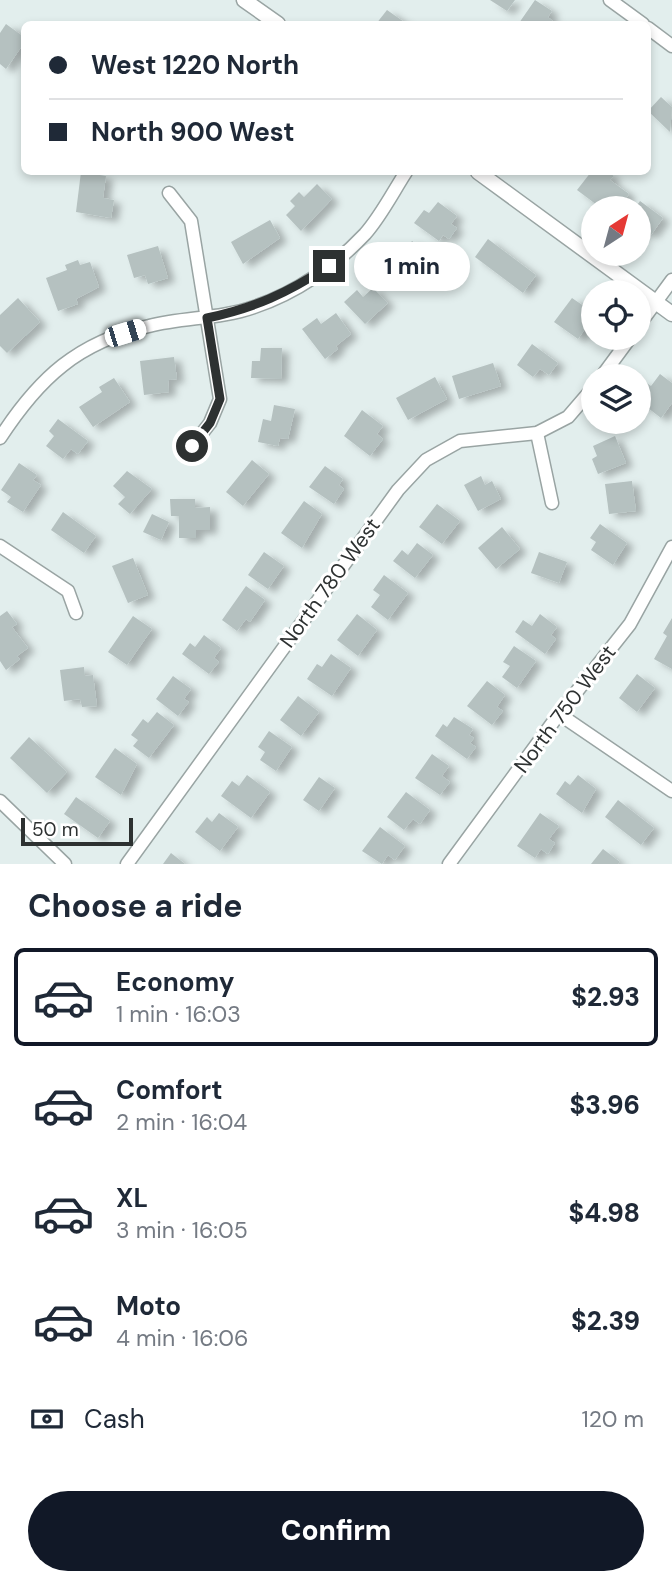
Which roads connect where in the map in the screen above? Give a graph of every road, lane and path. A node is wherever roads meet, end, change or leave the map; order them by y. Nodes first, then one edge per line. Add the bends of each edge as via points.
1 (610, 0) edge
2 (250, 2) edge
3 (274, 21) edge
4 (638, 21) edge
5 (651, 30) edge
6 (672, 46) edge
7 (404, 175) edge
8 (482, 175) edge
9 (169, 194) dead end
10 (672, 280) edge
11 (656, 302) junction
12 (651, 309) edge
13 (672, 314) edge
14 (207, 318) junction
15 (581, 402) edge
16 (537, 433) junction
17 (0, 438) edge
18 (192, 446) dead end
19 (552, 503) dead end
20 (0, 546) edge
21 (672, 547) edge
22 (76, 613) dead end
23 (559, 714) junction
24 (672, 791) edge
25 (0, 801) edge
26 (65, 864) edge
27 (127, 864) edge
28 (449, 864) edge

1 - 4 street
2 - 3 street
5 - 6 street
7 - 14 street via 366,232 329,266 293,290 254,307
8 - 11 street
9 - 14 street via 191,221
10 - 11 street
11 - 12 street
11 - 13 street
14 - 17 street via 150,325 100,341 61,364 23,403
14 - 18 street via 220,399 210,423
15 - 16 street, North 780 West via 568,417
16 - 19 street
16 - 27 street, North 780 West via 460,442 426,460 398,490
20 - 22 street via 68,591
21 - 23 street, North 750 West via 630,624
23 - 24 street
23 - 28 street, North 750 West
25 - 26 street

